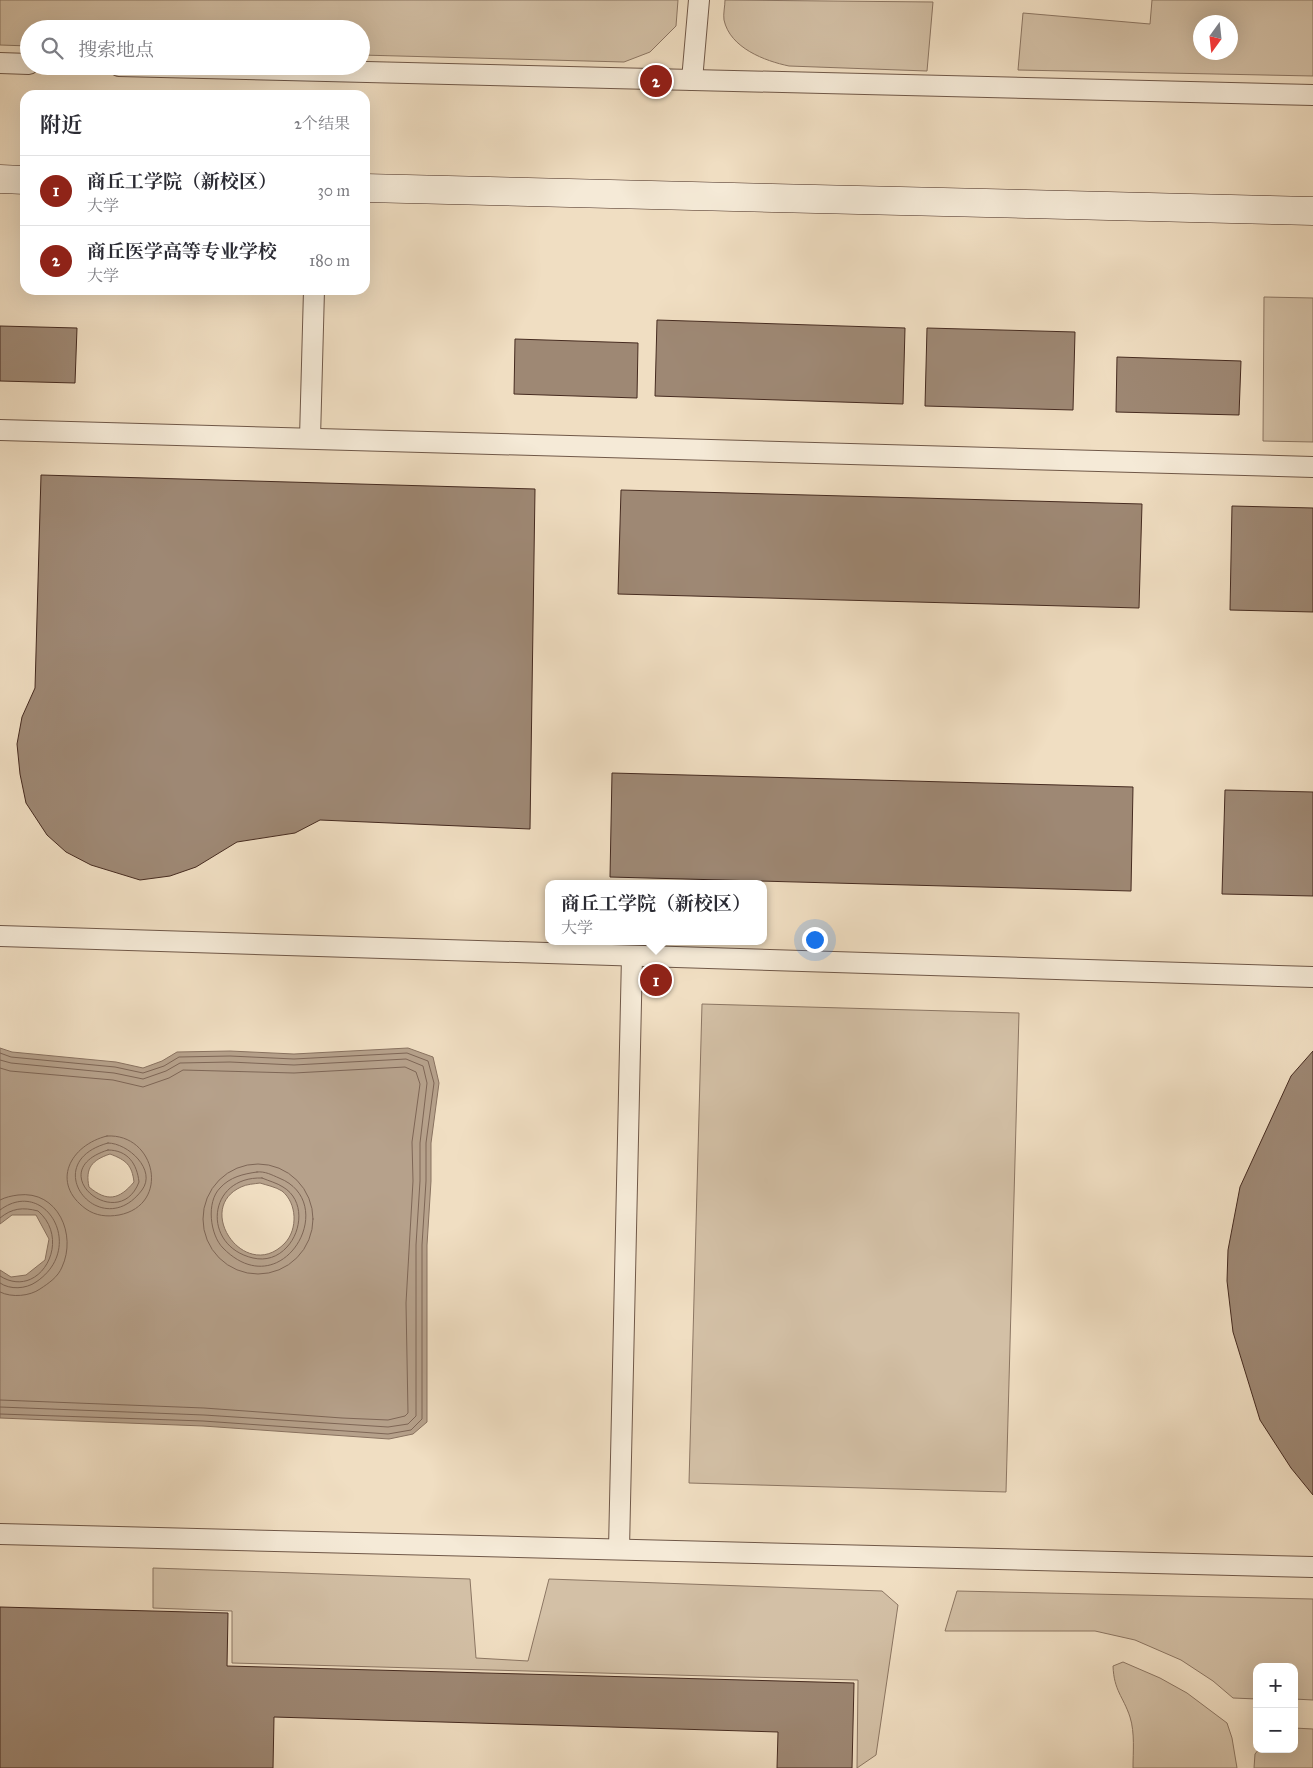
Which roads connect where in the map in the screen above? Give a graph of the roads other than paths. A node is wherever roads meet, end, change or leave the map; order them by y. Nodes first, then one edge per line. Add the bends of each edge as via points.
1 (699, 0) edge
2 (0, 63) edge
3 (20, 64) edge
4 (370, 72) edge
5 (692, 80) junction
6 (1313, 95) edge
7 (0, 179) edge
8 (20, 180) edge
9 (370, 188) edge
10 (1313, 211) edge
11 (314, 295) edge
12 (0, 430) edge
13 (310, 438) junction
14 (1313, 467) edge
15 (0, 936) edge
16 (632, 956) junction
17 (1313, 977) edge
18 (0, 1534) edge
19 (619, 1549) junction
20 (1313, 1567) edge

1 - 5 lane
2 - 3 lane
4 - 5 lane
5 - 6 lane
7 - 8 street
9 - 10 street
11 - 13 lane
12 - 13 lane
13 - 14 lane
15 - 16 lane
16 - 17 lane
16 - 19 lane
18 - 19 lane
19 - 20 lane

